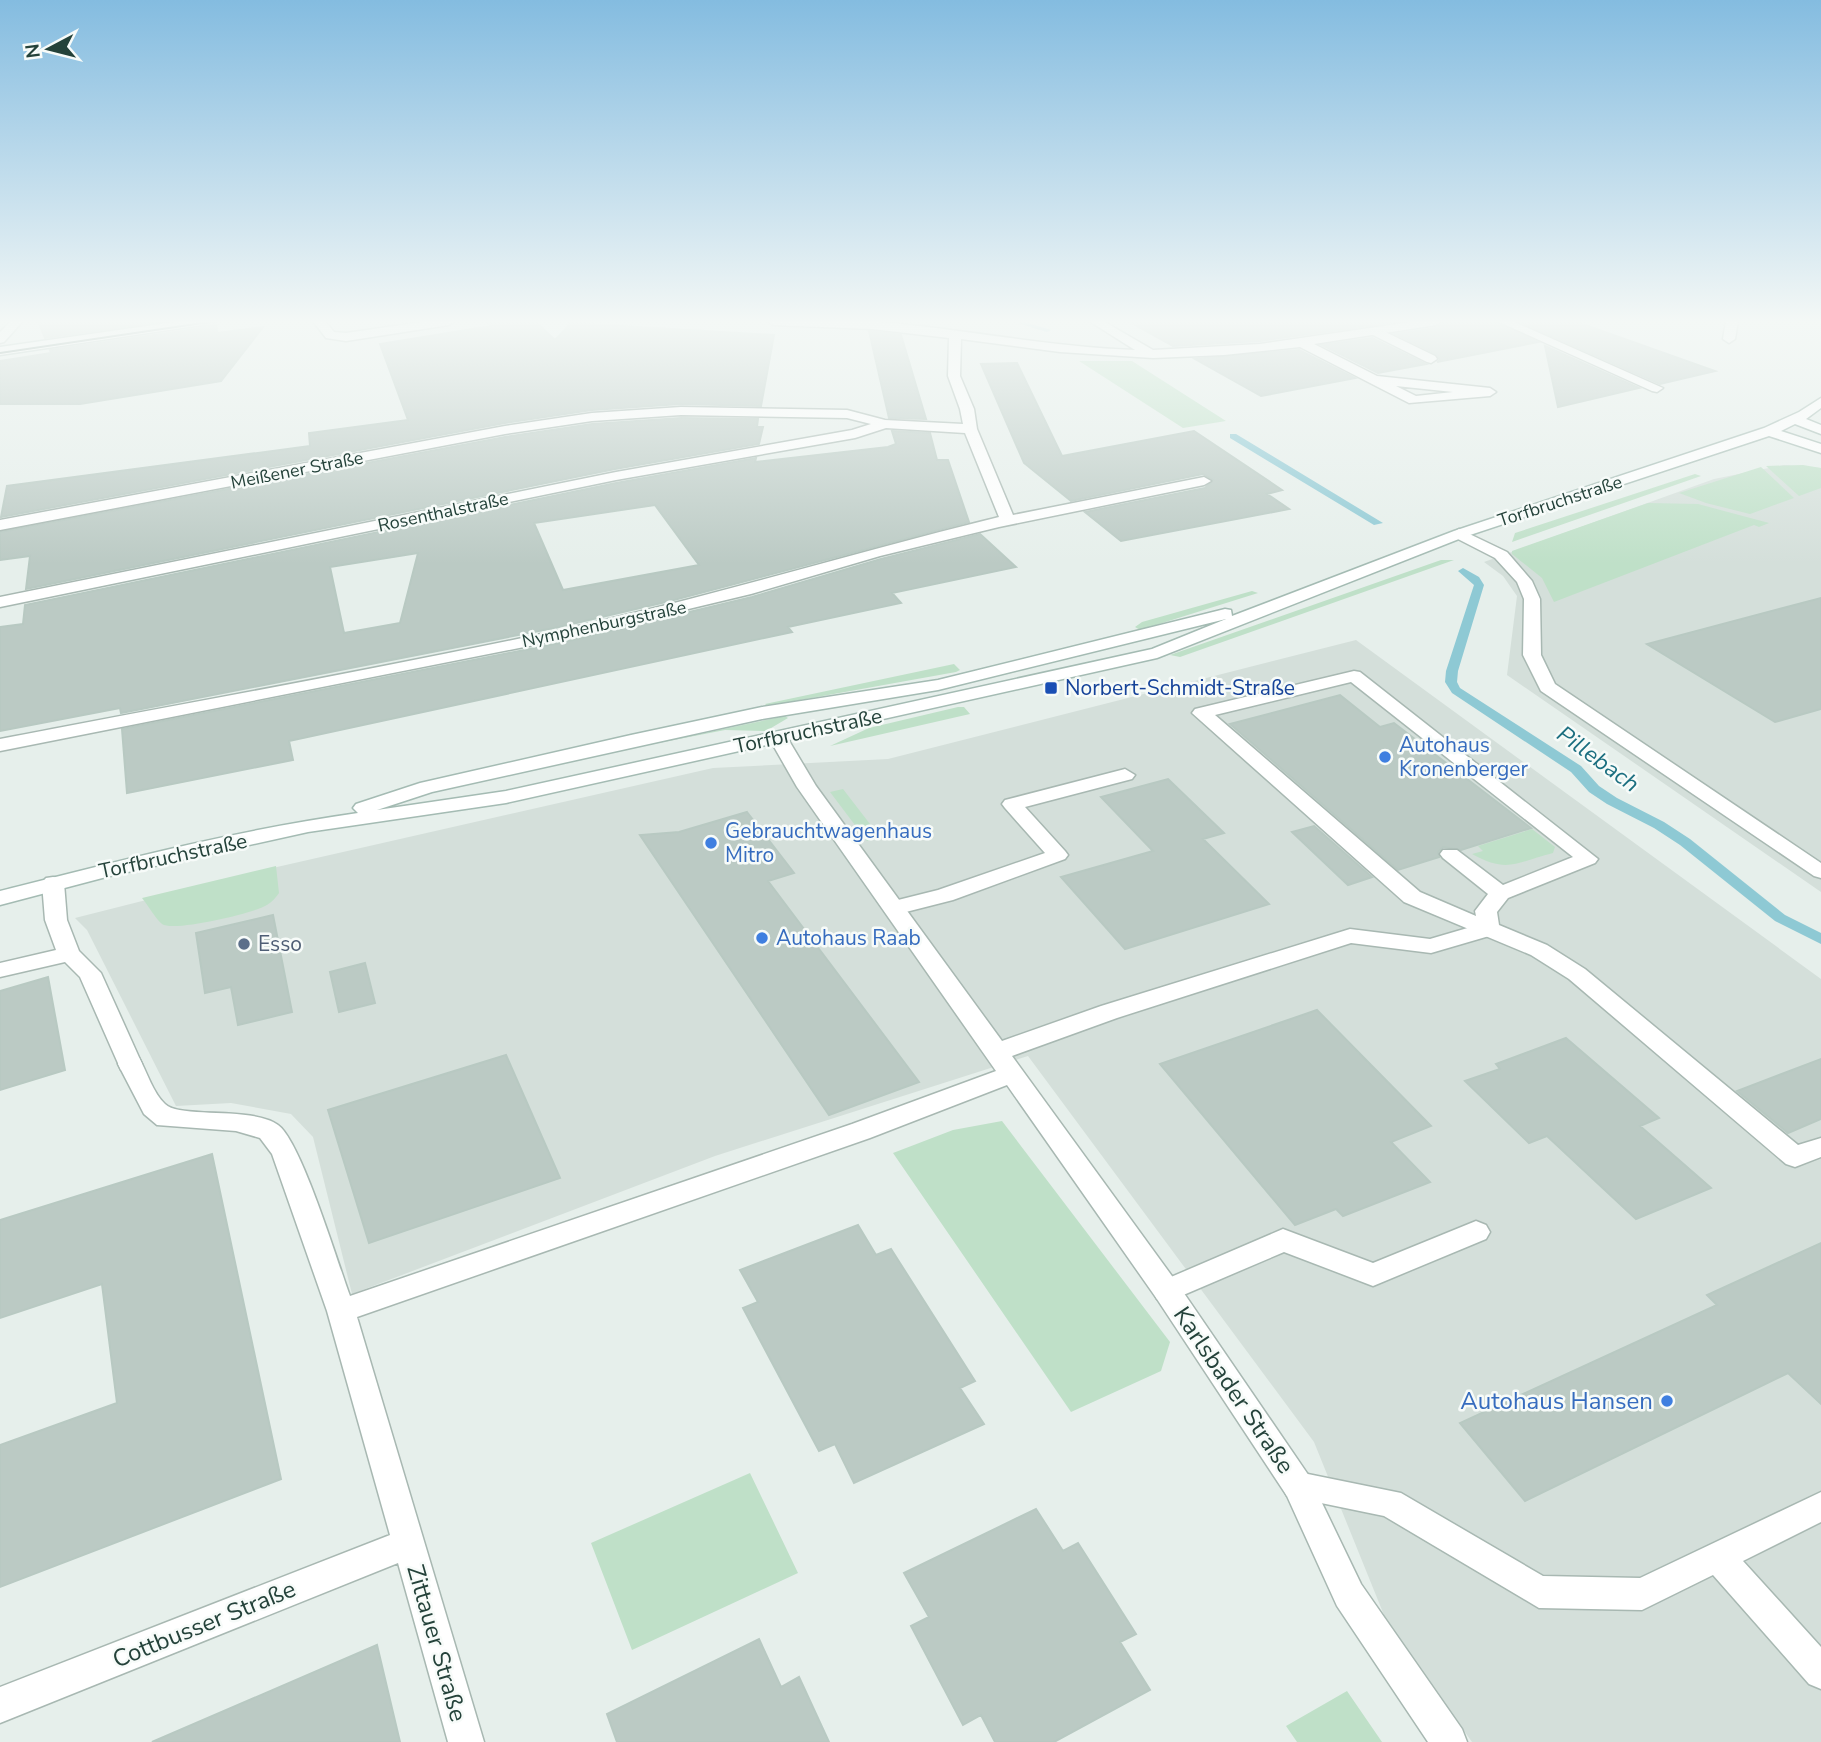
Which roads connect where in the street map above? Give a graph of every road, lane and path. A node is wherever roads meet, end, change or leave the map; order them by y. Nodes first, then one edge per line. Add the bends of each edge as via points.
1 (964, 402) edge
2 (1821, 402) edge
3 (1795, 419) junction
4 (885, 424) junction
5 (970, 429) junction
6 (1821, 430) edge
7 (1769, 431) junction
8 (1821, 449) edge
9 (1204, 481) dead end
10 (1008, 520) junction
11 (0, 525) edge
12 (1460, 534) junction
13 (1296, 596) junction
14 (0, 602) edge
15 (938, 685) junction
16 (1436, 717) dead end
17 (1413, 724) junction
18 (778, 738) junction
19 (0, 745) edge
20 (1125, 775) dead end
21 (427, 787) junction
22 (308, 826) junction
23 (1450, 853) dead end
24 (1821, 872) edge
25 (46, 885) junction
26 (1500, 893) junction
27 (0, 896) edge
28 (894, 908) junction
29 (1488, 929) junction
30 (69, 954) junction
31 (0, 970) edge
32 (1004, 1063) junction
33 (1821, 1147) edge
34 (1476, 1232) dead end
35 (1167, 1291) junction
36 (341, 1311) junction
37 (1298, 1486) junction
38 (1821, 1506) edge
39 (409, 1544) junction
40 (1718, 1557) junction
41 (1821, 1672) edge
42 (0, 1705) edge
43 (466, 1742) edge
44 (1448, 1742) edge

1 - 5 street
2 - 3 street, Torfbruchstraße
3 - 6 street
3 - 7 street, Torfbruchstraße
4 - 5 street, Meißener Straße
4 - 11 street, Meißener Straße via 847,414 681,411 592,417
4 - 14 street, Rosenthalstraße via 855,434 629,473
5 - 10 street
7 - 8 street
7 - 12 street, Torfbruchstraße
9 - 10 street, Nymphenburgstraße
10 - 19 street, Nymphenburgstraße via 874,553 745,592 559,635
12 - 13 street, Torfbruchstraße
12 - 24 street via 1501,555 1524,581 1532,598 1532,655 1547,687
13 - 15 street, Torfbruchstraße
13 - 18 street, Torfbruchstraße via 1157,653
15 - 18 street via 805,720
15 - 21 street, Torfbruchstraße via 762,713
16 - 17 street
17 - 26 street via 1588,859
17 - 29 street via 1354,676 1200,713 1412,897
18 - 21 street via 716,738 503,785
18 - 22 street, Torfbruchstraße via 506,797
18 - 28 street, Karlsbader Straße via 807,787
20 - 28 street via 1012,804 1058,855
21 - 22 street, Torfbruchstraße
22 - 25 street, Torfbruchstraße
23 - 26 street
25 - 27 street, Torfbruchstraße
25 - 30 street
26 - 29 street via 1486,912
28 - 32 street, Karlsbader Straße
29 - 32 street via 1431,946 1350,936 1109,1012
29 - 33 street via 1539,950 1577,974 1795,1157
30 - 31 street
30 - 36 street, Zittauer Straße via 90,973 153,1108 166,1119 236,1122 270,1131 284,1151
32 - 35 street, Karlsbader Straße
32 - 36 street via 861,1131
34 - 35 street via 1373,1275 1283,1240
35 - 37 street, Karlsbader Straße
36 - 39 street, Zittauer Straße
37 - 40 street via 1390,1503 1539,1592 1642,1594
37 - 44 street, Karlsbader Straße via 1349,1595
38 - 40 street
39 - 42 street, Cottbusser Straße
39 - 43 street, Zittauer Straße
40 - 41 street

